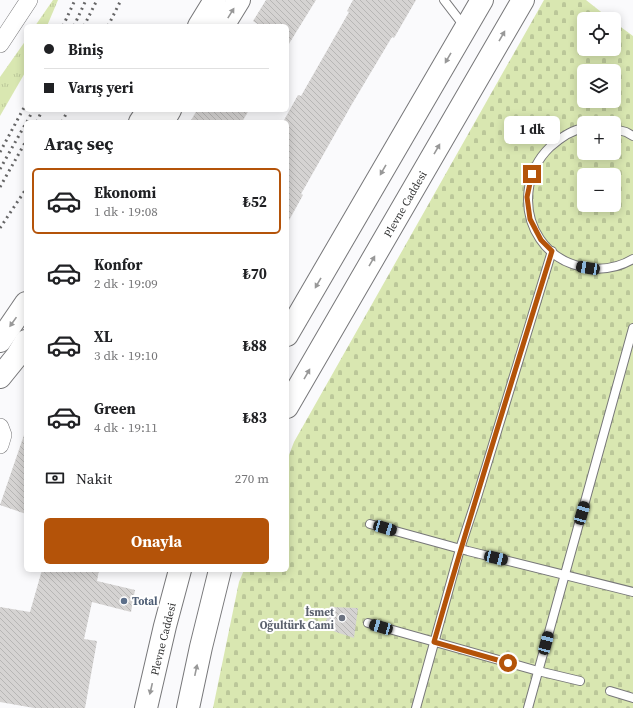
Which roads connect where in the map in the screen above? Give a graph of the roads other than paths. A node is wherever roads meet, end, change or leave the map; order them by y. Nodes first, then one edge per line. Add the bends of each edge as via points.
1 (29, 0) edge
2 (215, 0) edge
3 (239, 0) edge
4 (444, 0) edge
5 (482, 0) edge
6 (523, 0) edge
7 (200, 24) edge
8 (224, 24) edge
9 (466, 28) junction
10 (0, 44) edge
11 (577, 130) edge
12 (621, 131) edge
13 (633, 136) edge
14 (552, 251) junction
15 (633, 259) edge
16 (24, 306) edge
17 (633, 328) edge
18 (289, 332) edge
19 (0, 341) edge
20 (24, 344) edge
21 (0, 377) edge
22 (289, 404) edge
23 (0, 428) edge
24 (0, 445) edge
25 (370, 524) dead end
26 (460, 549) junction
27 (179, 572) edge
28 (220, 572) edge
29 (565, 574) junction
30 (633, 592) edge
31 (368, 623) dead end
32 (434, 642) junction
33 (538, 671) junction
34 (580, 681) dead end
35 (610, 691) dead end
36 (633, 698) edge
37 (146, 708) edge
38 (188, 708) edge
39 (416, 708) edge
40 (528, 708) edge

1 - 10 street
2 - 7 main road
8 -> 3 main road
4 - 9 lane
5 - 9 main road
22 -> 6 main road, Plevne Caddesi
9 -> 18 main road
11 - 14 lane via 559,138 542,154 532,174 527,197 530,219 541,240
12 - 13 lane
14 - 15 lane via 577,266 599,270 623,265
14 - 26 lane
16 -> 19 main road
17 - 29 lane
20 - 21 main road
23 - 24 street via 3,435
25 - 26 lane
26 - 29 lane
26 - 32 lane
27 -> 37 main road, Plevne Caddesi
38 -> 28 main road
29 - 30 lane
29 - 33 lane
31 - 32 lane
32 - 33 lane
32 - 39 lane
33 - 34 lane
33 - 40 lane
35 - 36 lane

